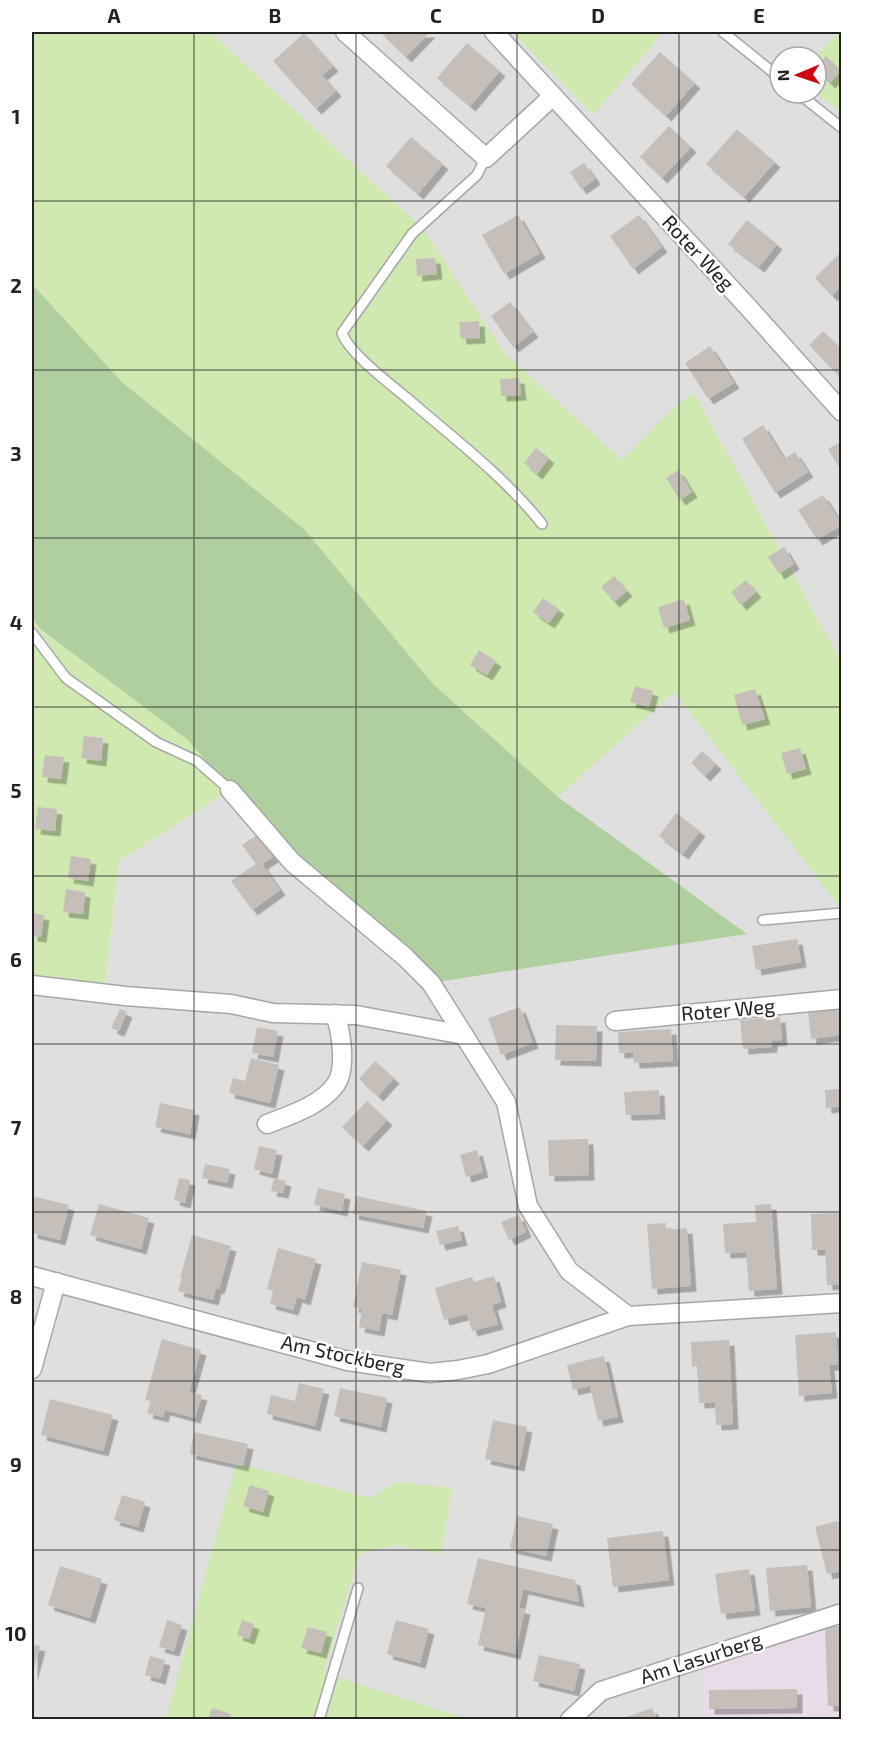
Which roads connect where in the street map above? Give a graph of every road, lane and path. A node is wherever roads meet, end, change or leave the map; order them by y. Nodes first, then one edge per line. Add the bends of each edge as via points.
1 (345, 32) edge
2 (494, 32) edge
3 (723, 32) edge
4 (768, 68) edge
5 (553, 96) junction
6 (813, 105) edge
7 (842, 128) edge
8 (486, 157) junction
9 (842, 412) edge
10 (542, 524) dead end
11 (32, 633) edge
12 (230, 790) joint
13 (842, 913) edge
14 (763, 920) dead end
15 (32, 985) edge
16 (842, 999) edge
17 (335, 1014) junction
18 (615, 1021) dead end
19 (464, 1035) junction
20 (267, 1124) dead end
21 (32, 1276) edge
22 (56, 1282) junction
23 (842, 1303) edge
24 (628, 1316) junction
25 (32, 1369) edge
26 (358, 1588) dead end
27 (842, 1613) edge
28 (319, 1719) edge
29 (570, 1719) edge

1 - 8 street
2 - 5 street, Roter Weg
3 - 4 lane
5 - 8 street
5 - 9 street, Roter Weg
6 - 7 lane
8 - 10 lane via 477,174 412,234 342,333 345,342 377,373 520,496
11 - 12 lane via 66,678 156,742 198,761
12 - 19 street via 292,862 431,983
13 - 14 lane
15 - 17 street via 231,1004 273,1013
16 - 18 street, Roter Weg
17 - 19 street
17 - 20 street via 342,1056 338,1082 325,1096
19 - 24 street via 506,1102 528,1206 569,1271
21 - 22 street, Am Stockberg
22 - 24 street, Am Stockberg via 348,1360 430,1372 488,1364
22 - 25 street
23 - 24 street, Am Stockberg
26 - 28 lane
27 - 29 street, Am Lasurberg via 601,1691

